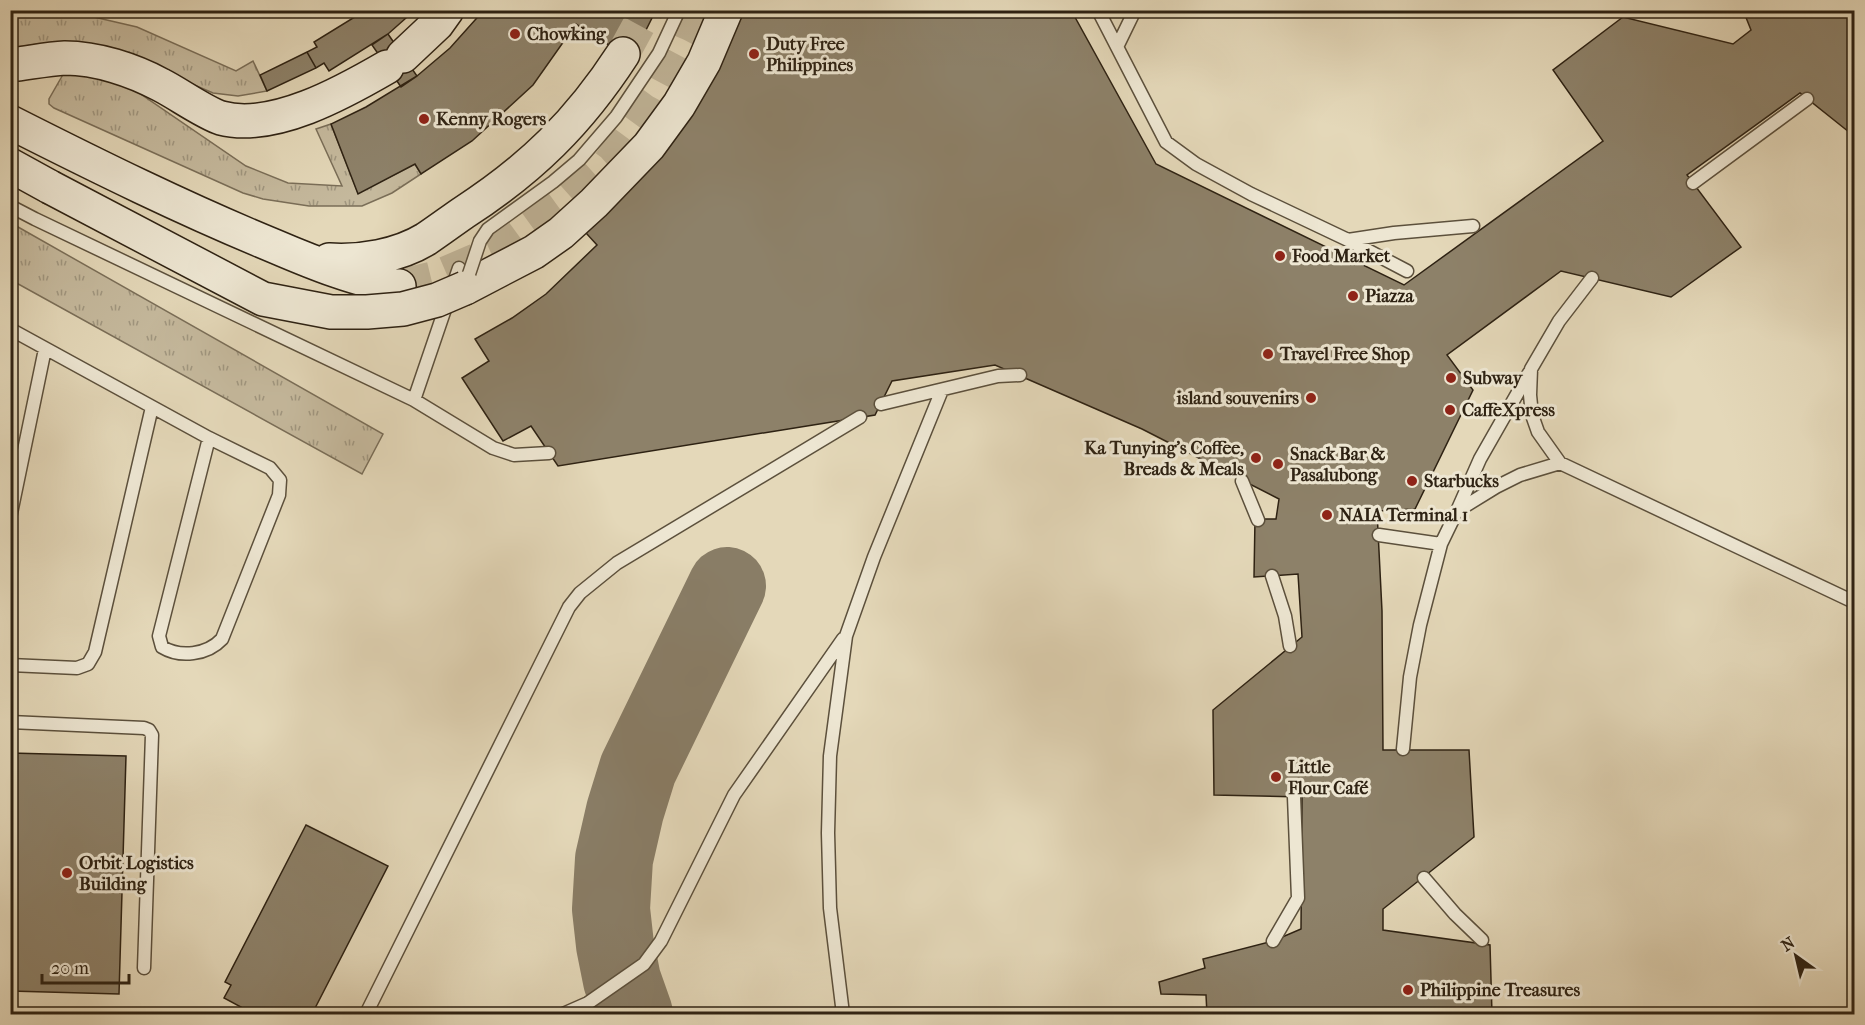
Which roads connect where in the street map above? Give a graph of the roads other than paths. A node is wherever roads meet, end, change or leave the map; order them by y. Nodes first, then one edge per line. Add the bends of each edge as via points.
1 (447, 10) edge
2 (679, 10) edge
3 (726, 10) edge
4 (1098, 10) edge
5 (1135, 10) edge
6 (1117, 47) junction
7 (623, 54) tunnel mouth
8 (10, 65) edge
9 (1808, 99) dead end
10 (10, 122) edge
11 (10, 165) edge
12 (1693, 183) dead end
13 (10, 206) edge
14 (1473, 226) dead end
15 (1348, 240) junction
16 (300, 257) junction
17 (1407, 271) dead end
18 (462, 278) junction
19 (1592, 278) dead end
20 (399, 286) tunnel mouth
21 (10, 329) edge
22 (45, 349) junction
23 (1531, 369) junction
24 (1020, 375) dead end
25 (942, 390) junction
26 (414, 400) junction
27 (881, 404) dead end
28 (152, 407) junction
29 (860, 417) dead end
30 (208, 438) junction
31 (549, 453) dead end
32 (1560, 463) junction
33 (1242, 481) dead end
34 (1457, 511) junction
35 (10, 518) edge
36 (1258, 520) dead end
37 (1379, 535) dead end
38 (1441, 544) junction
39 (1272, 576) dead end
40 (1854, 602) edge
41 (846, 636) junction
42 (1290, 646) dead end
43 (10, 665) edge
44 (10, 722) edge
45 (1403, 749) dead end
46 (1294, 797) dead end
47 (1424, 878) dead end
48 (1482, 940) dead end
49 (1273, 941) dead end
50 (144, 969) dead end
51 (366, 1014) edge
52 (563, 1014) edge
53 (843, 1014) edge

1 - 8 street via 395,61 333,97 297,111 252,121 220,118 147,78 94,61 65,58
2 - 18 lane, bridge via 659,52 616,117 579,160 488,230
3 - 18 street via 680,105 649,146 594,203 534,252
4 - 6 lane
5 - 6 lane
6 - 15 lane via 1166,142 1242,189
7 - 16 street via 604,84 546,149 518,175 424,241 365,259
9 - 12 lane
10 - 16 street via 220,224
11 - 18 street, bridge via 263,299 331,312 403,309 437,300
13 - 26 lane
14 - 15 lane
15 - 17 lane
16 - 20 street via 382,285
18 - 26 lane
19 - 23 lane via 1559,321
21 - 22 lane
22 - 28 lane
22 - 35 lane
23 - 32 lane via 1532,415 1538,432
23 - 34 lane via 1480,459
24 - 25 lane via 998,376
25 - 27 lane
25 - 41 lane
26 - 31 lane via 493,448 514,455
28 - 30 lane
28 - 43 lane via 95,652 88,664 77,668
29 - 51 lane via 617,563 580,593 569,607
30 - 30 lane via 159,636 162,648 172,653 213,649 222,639 279,495 280,480 270,468
32 - 34 lane via 1520,475
32 - 40 lane
33 - 36 lane
34 - 38 lane
37 - 38 lane
38 - 45 lane via 1410,677
39 - 42 lane
41 - 52 lane via 734,795 661,941 644,964 588,1003
41 - 53 lane via 830,756 828,833 830,908
44 - 50 lane via 149,729 152,735
46 - 49 lane via 1298,898
47 - 48 lane

